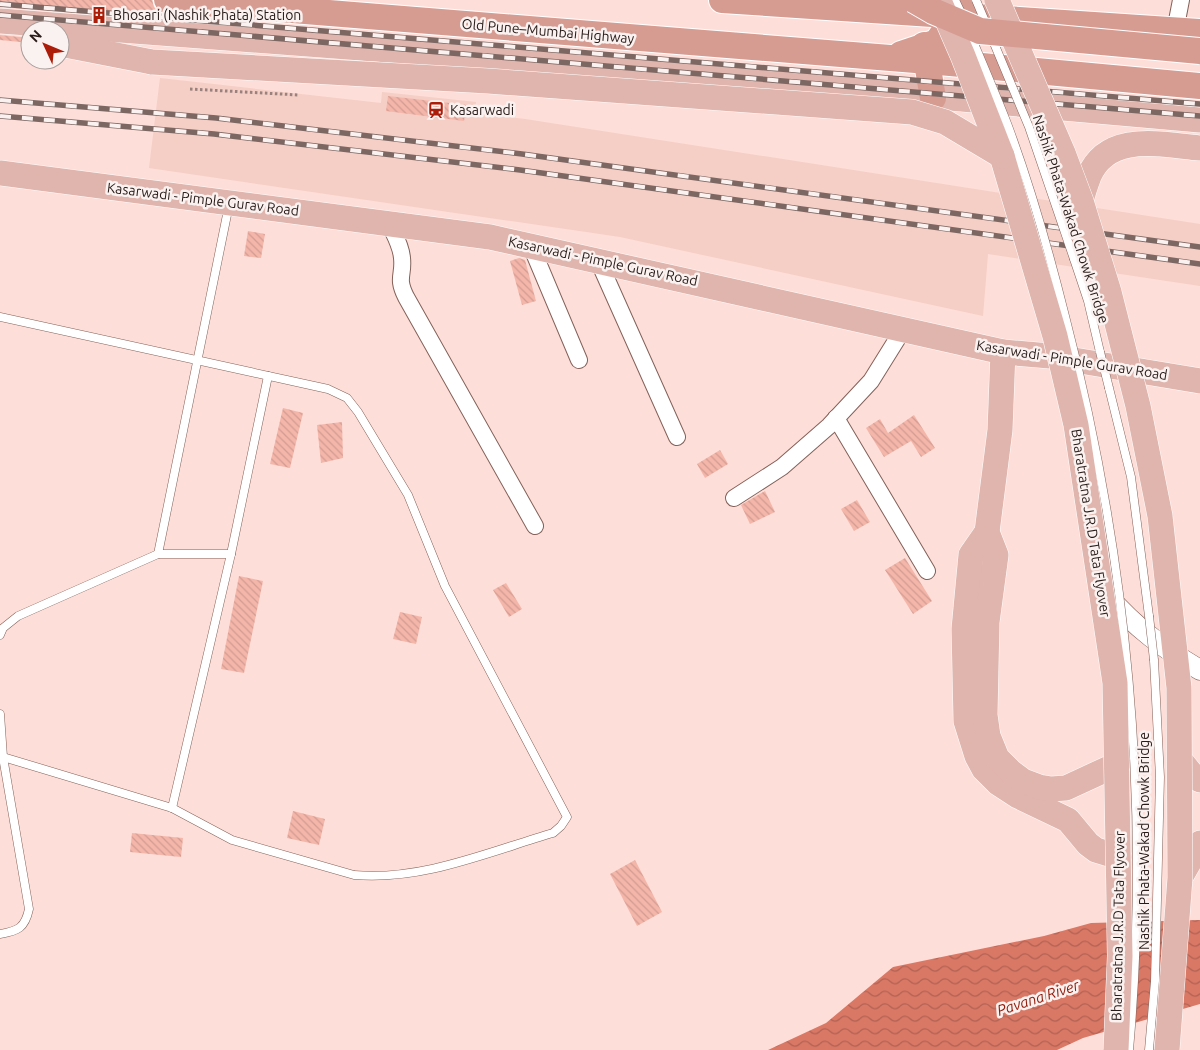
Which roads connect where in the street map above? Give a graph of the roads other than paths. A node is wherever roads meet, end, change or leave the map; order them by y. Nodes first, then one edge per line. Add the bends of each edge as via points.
1 (167, 0) edge
2 (722, 0) edge
3 (821, 0) edge
4 (976, 0) edge
5 (997, 0) edge
6 (1181, 0) edge
7 (912, 4) edge
8 (954, 4) edge
9 (871, 7) edge
10 (1035, 10) edge
11 (13, 25) edge
12 (1188, 32) edge
13 (70, 46) edge
14 (1200, 51) edge
15 (926, 53) junction
16 (1200, 86) edge
17 (933, 98) junction
18 (1200, 120) edge
19 (1200, 148) edge
20 (1002, 156) junction
21 (0, 173) edge
22 (1081, 202) junction
23 (230, 203) junction
24 (389, 223) junction
25 (531, 246) junction
26 (598, 260) junction
27 (0, 318) edge
28 (904, 328) junction
29 (1003, 352) junction
30 (1050, 356) junction
31 (197, 360) junction
32 (579, 360) dead end
33 (268, 376) junction
34 (1199, 383) edge
35 (836, 418) junction
36 (676, 438) dead end
37 (734, 498) dead end
38 (535, 526) dead end
39 (987, 532) junction
40 (158, 554) junction
41 (231, 554) junction
42 (927, 571) dead end
43 (0, 635) edge
44 (1200, 670) edge
45 (0, 714) edge
46 (3, 757) junction
47 (1180, 760) junction
48 (1118, 764) junction
49 (1200, 780) edge
50 (172, 808) junction
51 (1200, 843) edge
52 (1119, 857) junction
53 (1180, 878) junction
54 (0, 934) edge
55 (1116, 1050) edge
56 (1129, 1050) edge
57 (1149, 1050) edge
58 (1167, 1050) edge

1 - 15 highway, Old Pune–Mumbai Highway via 888,58
2 - 9 highway
3 - 9 main road
4 - 57 lane, Nashik Phata-Wakad Chowk Bridge, bridge via 1029,127 1088,301 1131,477 1154,660 1160,777 1155,981
5 - 22 main road, bridge
6 - 12 street
7 - 8 highway
7 - 9 highway
7 - 14 highway, bridge via 980,30
7 - 15 highway
8 - 10 highway
8 - 15 highway via 937,42
8 - 20 main road, Bharatratna J.R.D Tata Flyover, bridge via 963,56
8 - 56 lane, Nashik Phata-Wakad Chowk Bridge, bridge via 1008,126 1050,256 1099,465 1124,634 1134,758 1137,875
10 - 12 highway
11 - 17 main road via 481,56
13 - 20 main road, bridge via 152,62 508,82 912,112 945,122
15 - 16 highway, Old Pune–Mumbai Highway
15 - 17 highway
17 - 18 main road
19 - 22 main road via 1136,143 1118,147 1107,152 1097,163
20 - 48 main road, Bharatratna J.R.D Tata Flyover, bridge via 1055,336 1076,424 1115,683
21 - 23 main road, Kasarwadi - Pimple Gurav Road
22 - 47 main road, bridge via 1109,292 1138,406 1160,516 1179,688
23 - 24 main road, Kasarwadi - Pimple Gurav Road
23 - 31 lane
24 - 25 main road, Kasarwadi - Pimple Gurav Road
24 - 38 street via 402,259 399,284
25 - 26 main road, Kasarwadi - Pimple Gurav Road
25 - 32 street
26 - 28 main road, Kasarwadi - Pimple Gurav Road
26 - 36 street
27 - 31 lane
28 - 29 main road, Kasarwadi - Pimple Gurav Road
28 - 35 street via 871,381
29 - 30 main road, Kasarwadi - Pimple Gurav Road
29 - 39 main road via 1000,430
30 - 34 main road, Kasarwadi - Pimple Gurav Road
30 - 44 street via 1064,408 1081,538 1094,580 1127,618 1162,648
31 - 33 lane
31 - 40 lane
33 - 41 lane
33 - 50 lane via 328,389 347,398 358,412 408,495 445,586 567,817 562,826 552,833 422,872 369,877 246,845
35 - 37 street via 782,467
35 - 42 street
39 - 48 main road via 996,556 987,622 985,715 988,736 998,758 1023,781 1051,788 1066,788
39 - 52 main road via 971,555 964,629 966,721 974,750 984,769 1008,790 1068,820 1096,850
40 - 41 lane
40 - 43 lane via 18,616 3,628
41 - 50 lane
45 - 46 lane
46 - 50 lane
46 - 54 lane via 29,910 26,922 14,932
47 - 49 main road
47 - 53 main road, bridge
48 - 52 main road, Bharatratna J.R.D Tata Flyover, bridge
51 - 53 main road
52 - 55 main road, Bharatratna J.R.D Tata Flyover, bridge via 1120,956
53 - 58 main road, bridge

